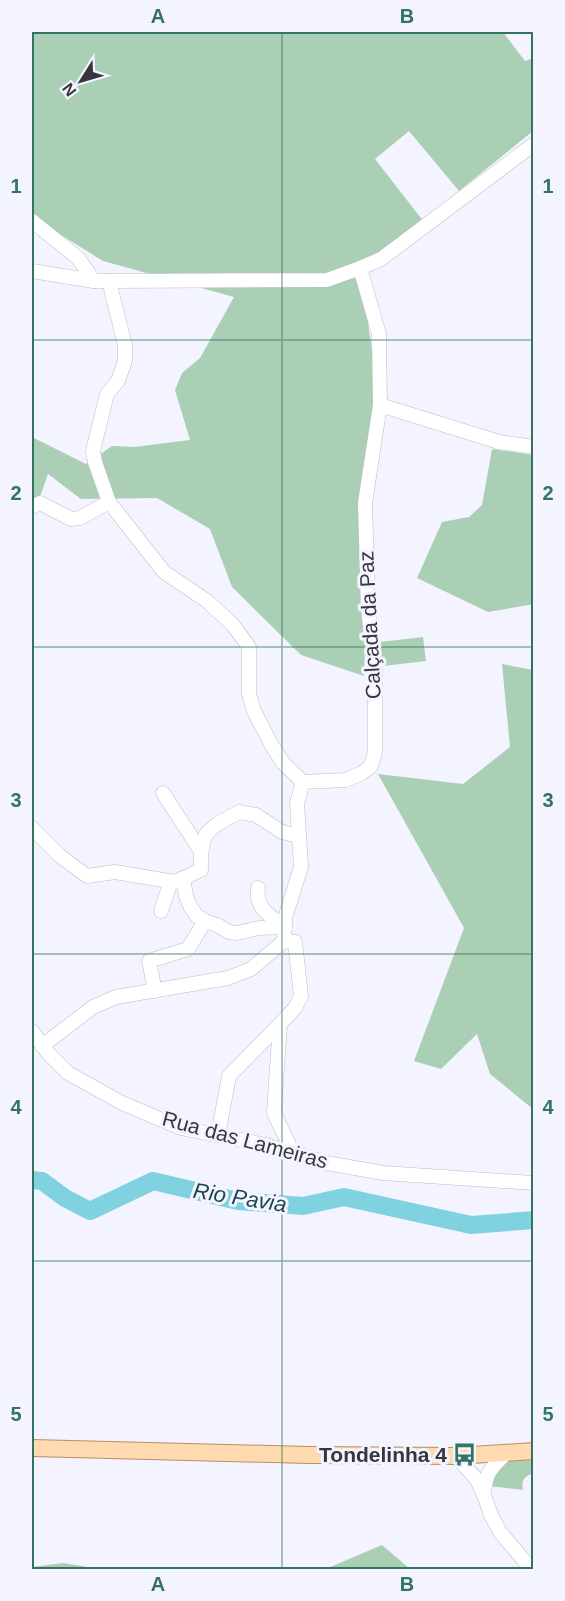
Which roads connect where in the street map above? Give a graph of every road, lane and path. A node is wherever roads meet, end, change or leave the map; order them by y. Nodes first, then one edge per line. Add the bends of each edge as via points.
1 (534, 144) edge
2 (32, 221) edge
3 (360, 268) junction
4 (32, 271) edge
5 (94, 281) junction
6 (109, 281) junction
7 (380, 405) junction
8 (534, 447) edge
9 (109, 502) junction
10 (32, 507) edge
11 (303, 782) junction
12 (163, 792) dead end
13 (32, 828) edge
14 (298, 836) junction
15 (200, 850) junction
16 (177, 880) junction
17 (258, 888) dead end
18 (161, 911) dead end
19 (205, 921) junction
20 (285, 934) junction
21 (154, 991) junction
22 (280, 1024) junction
23 (32, 1031) edge
24 (42, 1046) junction
25 (218, 1135) junction
26 (291, 1152) junction
27 (534, 1182) edge
28 (32, 1448) edge
29 (534, 1451) edge
30 (506, 1453) junction
31 (479, 1455) junction
32 (456, 1456) junction
33 (490, 1470) junction
34 (470, 1472) junction
35 (484, 1495) junction
36 (532, 1569) edge

1 - 3 street via 381,259
2 - 5 street via 78,258
3 - 6 street via 327,280
3 - 7 street, Calçada da Paz via 379,334
4 - 5 street
5 - 6 street
6 - 9 street via 125,345 125,361 118,381 107,394 93,451
7 - 8 street via 500,442
7 - 11 street, Calçada da Paz via 365,503 368,609 375,667 375,752 371,766 346,780
9 - 10 street via 71,519 40,503
9 - 11 street via 164,572 207,601 233,625 249,647 249,694 254,711 283,763
11 - 14 street via 297,803
12 - 15 street
13 - 16 street via 87,876 115,872
14 - 15 street via 282,832 256,815 239,812 213,826
14 - 20 street via 301,867 285,918
15 - 16 street via 201,870
16 - 18 street
16 - 19 street via 190,906
17 - 20 street via 258,903
19 - 20 street via 229,932 259,928
19 - 21 street via 188,949 149,961
20 - 21 street via 251,969 228,978
20 - 22 street via 296,942 301,996
21 - 24 street via 93,1007
22 - 25 street via 229,1076
22 - 26 street via 274,1112
23 - 24 street, Rua das Lameiras
24 - 25 street, Rua das Lameiras via 68,1073 122,1103 181,1128
25 - 26 street, Rua das Lameiras
26 - 27 street, Rua das Lameiras via 378,1172
28 - 32 main road
29 - 30 main road
30 - 31 main road
30 - 33 street
31 - 32 main road
31 - 33 street
31 - 34 street
32 - 34 street
33 - 35 street
34 - 35 street
35 - 36 street via 500,1532

